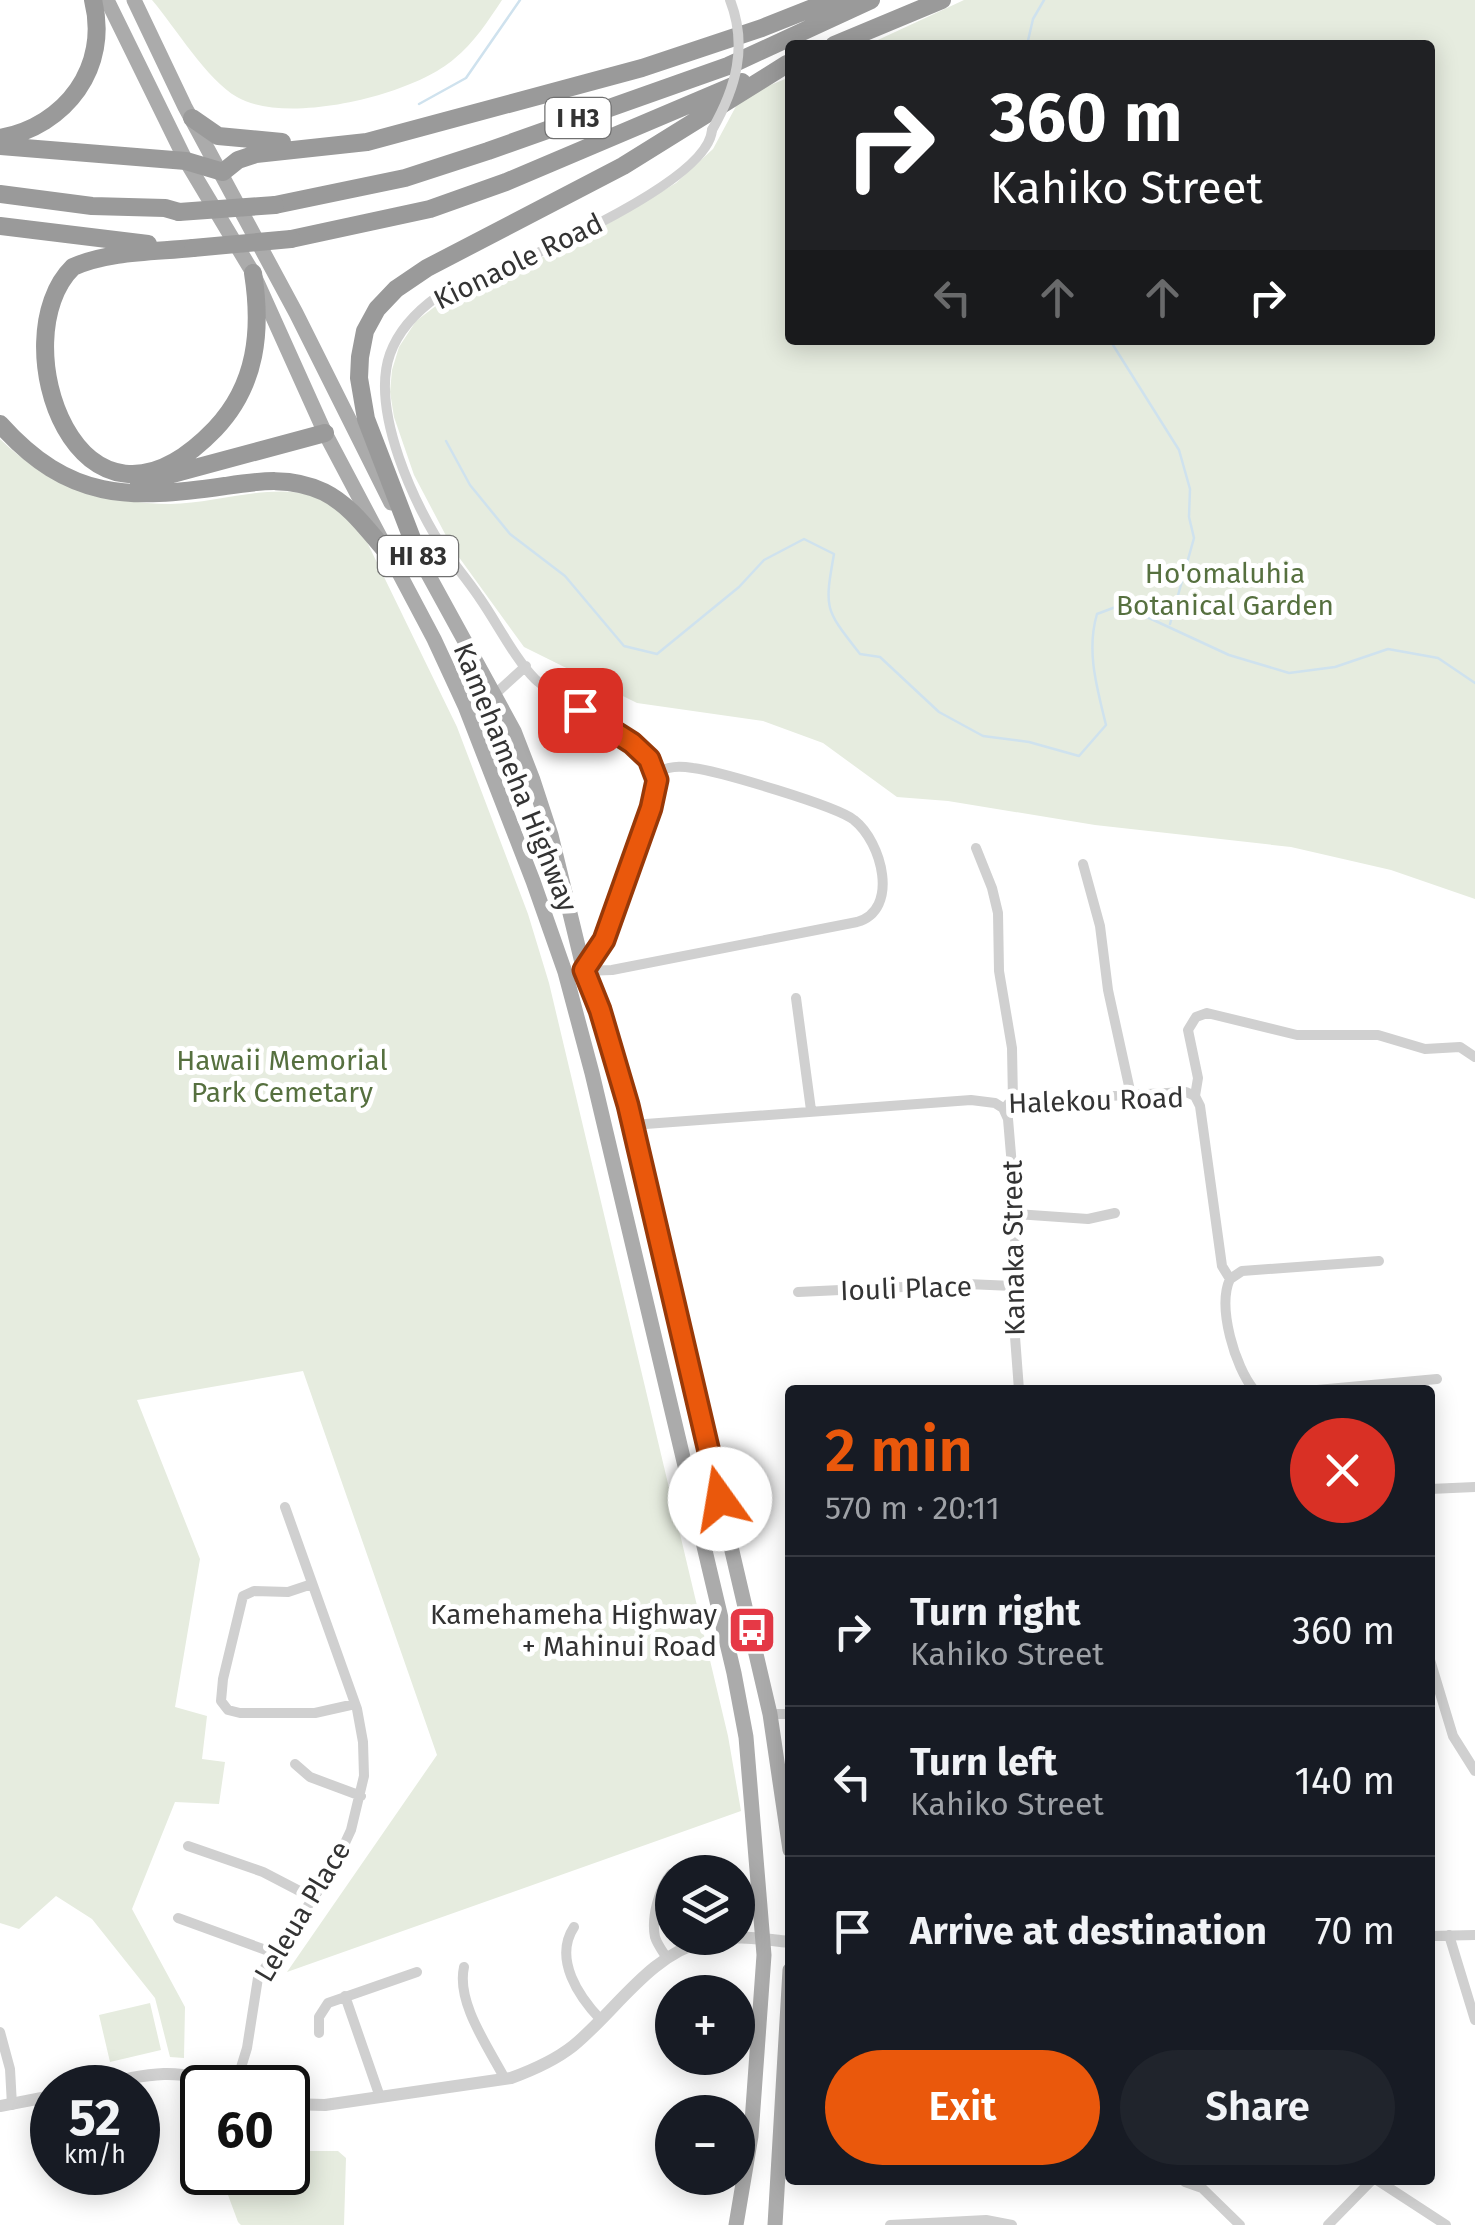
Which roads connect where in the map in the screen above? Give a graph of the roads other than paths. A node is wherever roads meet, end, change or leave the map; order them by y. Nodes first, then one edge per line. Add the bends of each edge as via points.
1 (93, 0) edge
2 (107, 0) edge
3 (134, 0) edge
4 (730, 0) edge
5 (848, 0) edge
6 (871, 0) edge
7 (942, 0) edge
8 (846, 40) edge
9 (785, 66) edge
10 (785, 66) edge
11 (192, 118) junction
12 (0, 138) edge
13 (367, 142) junction
14 (0, 146) edge
15 (186, 161) junction
16 (223, 172) junction
17 (0, 194) edge
18 (0, 226) edge
19 (193, 248) junction
20 (253, 273) junction
21 (30, 300) dead end
22 (345, 415) junction
23 (0, 424) edge
24 (325, 433) junction
25 (36, 434) dead end
26 (126, 490) junction
27 (385, 550) junction
28 (422, 562) junction
29 (526, 666) junction
30 (494, 696) junction
31 (464, 706) junction
32 (656, 773) junction
33 (976, 848) dead end
34 (1083, 864) dead end
35 (584, 970) junction
36 (565, 972) junction
37 (796, 998) dead end
38 (1475, 1056) edge
39 (1130, 1094) junction
40 (1195, 1096) junction
41 (1008, 1104) junction
42 (811, 1110) junction
43 (632, 1125) junction
44 (604, 1131) junction
45 (1115, 1213) dead end
46 (1016, 1214) junction
47 (1380, 1261) dead end
48 (1230, 1279) junction
49 (1013, 1286) junction
50 (798, 1292) dead end
51 (678, 1320) junction
52 (651, 1326) junction
53 (1438, 1379) dead end
54 (1019, 1385) edge
55 (1250, 1385) edge
56 (1371, 1385) edge
57 (1475, 1487) edge
58 (1435, 1489) edge
59 (285, 1508) dead end
60 (312, 1584) junction
61 (1435, 1677) edge
62 (356, 1704) junction
63 (740, 1712) junction
64 (770, 1714) junction
65 (785, 1714) edge
66 (295, 1764) dead end
67 (1475, 1771) edge
68 (361, 1796) junction
69 (785, 1816) edge
70 (188, 1846) dead end
71 (313, 1898) junction
72 (178, 1918) dead end
73 (574, 1927) dead end
74 (1449, 1935) junction
75 (1475, 1935) edge
76 (1435, 1936) edge
77 (763, 1939) junction
78 (785, 1941) edge
79 (274, 1953) junction
80 (665, 1955) edge
81 (667, 1958) junction
82 (464, 1967) dead end
83 (417, 1972) dead end
84 (346, 1996) junction
85 (602, 2020) junction
86 (1475, 2020) edge
87 (0, 2032) edge
88 (319, 2034) dead end
89 (785, 2055) edge
90 (242, 2065) edge
91 (505, 2080) junction
92 (380, 2097) junction
93 (6, 2105) edge
94 (310, 2106) edge
95 (1194, 2185) edge
96 (1370, 2185) edge
97 (1383, 2185) edge
98 (736, 2225) edge
99 (775, 2225) edge
100 (890, 2225) edge
101 (1012, 2225) edge
102 (1240, 2225) edge
103 (1328, 2225) edge
104 (1446, 2225) edge

1 - 12 highway via 96,44 80,88 47,121
2 - 15 main road, Kamehameha Highway / HI 83
3 - 11 main road, Kamehameha Highway / HI 83
4 - 29 street, Kionaole Road, bridge via 738,68 711,142 690,166 576,236 438,296 400,332 389,356 388,419 418,500
5 - 13 highway via 642,68
6 - 17 highway, I H3, bridge via 728,66 405,178 274,205 178,212
7 - 8 highway
9 - 19 highway, I H3, bridge via 430,210 291,239
10 - 28 highway via 623,166 428,268 377,310 360,357 366,419
11 - 13 highway via 226,138
11 - 16 main road, Kamehameha Highway / HI 83
13 - 16 highway via 256,154
14 - 15 highway
15 - 16 highway
15 - 20 main road, Kamehameha Highway / HI 83
16 - 22 main road, Kamehameha Highway / HI 83
18 - 19 highway, I H3
19 - 21 highway via 86,262 56,276
20 - 24 main road, Kamehameha Highway / HI 83
20 - 25 highway via 258,324 252,364 236,402 200,443 150,470 112,473 75,464
22 - 24 main road
22 - 28 main road, Kamehameha Highway / HI 83
23 - 26 highway via 28,455 60,476
24 - 26 highway
24 - 27 main road, Kamehameha Highway / HI 83
26 - 27 highway via 158,495 260,481 304,484 345,506
27 - 31 main road, Kamehameha Highway / HI 83
28 - 30 main road, Kamehameha Highway / HI 83
29 - 30 street
29 - 32 street, Kionaole Road via 546,688 632,743
30 - 31 main road
30 - 35 main road, Kamehameha Highway / HI 83 via 551,835
31 - 36 main road, Kamehameha Highway / HI 83
32 - 35 street via 651,808 604,940
32 - 35 street via 700,769 849,816 871,841 882,899 873,914 856,922
33 - 41 street, Kanaka Street via 998,913 998,971 1012,1048
34 - 39 street
35 - 36 main road
35 - 43 main road, HI 83
36 - 44 main road, Kamehameha Highway / HI 83
37 - 42 street
38 - 40 street via 1460,1047 1425,1049 1378,1035 1297,1035 1208,1013 1188,1030
39 - 40 street, Halekou Road
39 - 41 street, Halekou Road
40 - 48 street, Halekou Road via 1222,1266
41 - 42 street, Halekou Road via 971,1100
41 - 46 street, Kanaka Street
42 - 43 street, Halekou Road
43 - 44 main road
43 - 51 main road, HI 83
44 - 52 main road, Kamehameha Highway / HI 83
45 - 46 street via 1088,1219
46 - 49 street, Kanaka Street
47 - 48 street via 1242,1272
48 - 55 street, Halekou Road via 1225,1292 1233,1349
49 - 50 street, Iouli Place
49 - 54 street, Kanaka Street
51 - 52 main road
51 - 64 main road, HI 83
52 - 63 main road, Kamehameha Highway / HI 83
53 - 56 street
57 - 58 street
59 - 60 street, Leleua Place
60 - 62 street, Leleua Place
60 - 62 street via 243,1596 221,1700 240,1713 315,1713
61 - 67 street via 1453,1736
62 - 68 street, Leleua Place via 364,1742
63 - 64 main road
63 - 77 main road, Kamehameha Highway / HI 83
64 - 65 street
64 - 69 main road, HI 83
66 - 68 street via 310,1777
68 - 71 street, Leleua Place via 340,1857
70 - 71 street via 279,1878
71 - 79 street, Leleua Place
72 - 79 street
73 - 85 street via 567,1944 571,1980
74 - 75 street
74 - 76 street
74 - 86 street
77 - 78 street
77 - 81 street via 706,1941
77 - 98 main road, Kamehameha Highway / HI 83 via 751,2136
79 - 90 street, Leleua Place via 255,1988
80 - 81 street
81 - 85 street
82 - 91 street via 467,2000
83 - 84 street
84 - 88 street via 322,2009
84 - 92 street
85 - 91 street via 562,2054
87 - 93 street via 10,2069
89 - 99 main road
91 - 92 street
92 - 94 street
95 - 102 street
96 - 103 street
97 - 104 street
100 - 101 street

